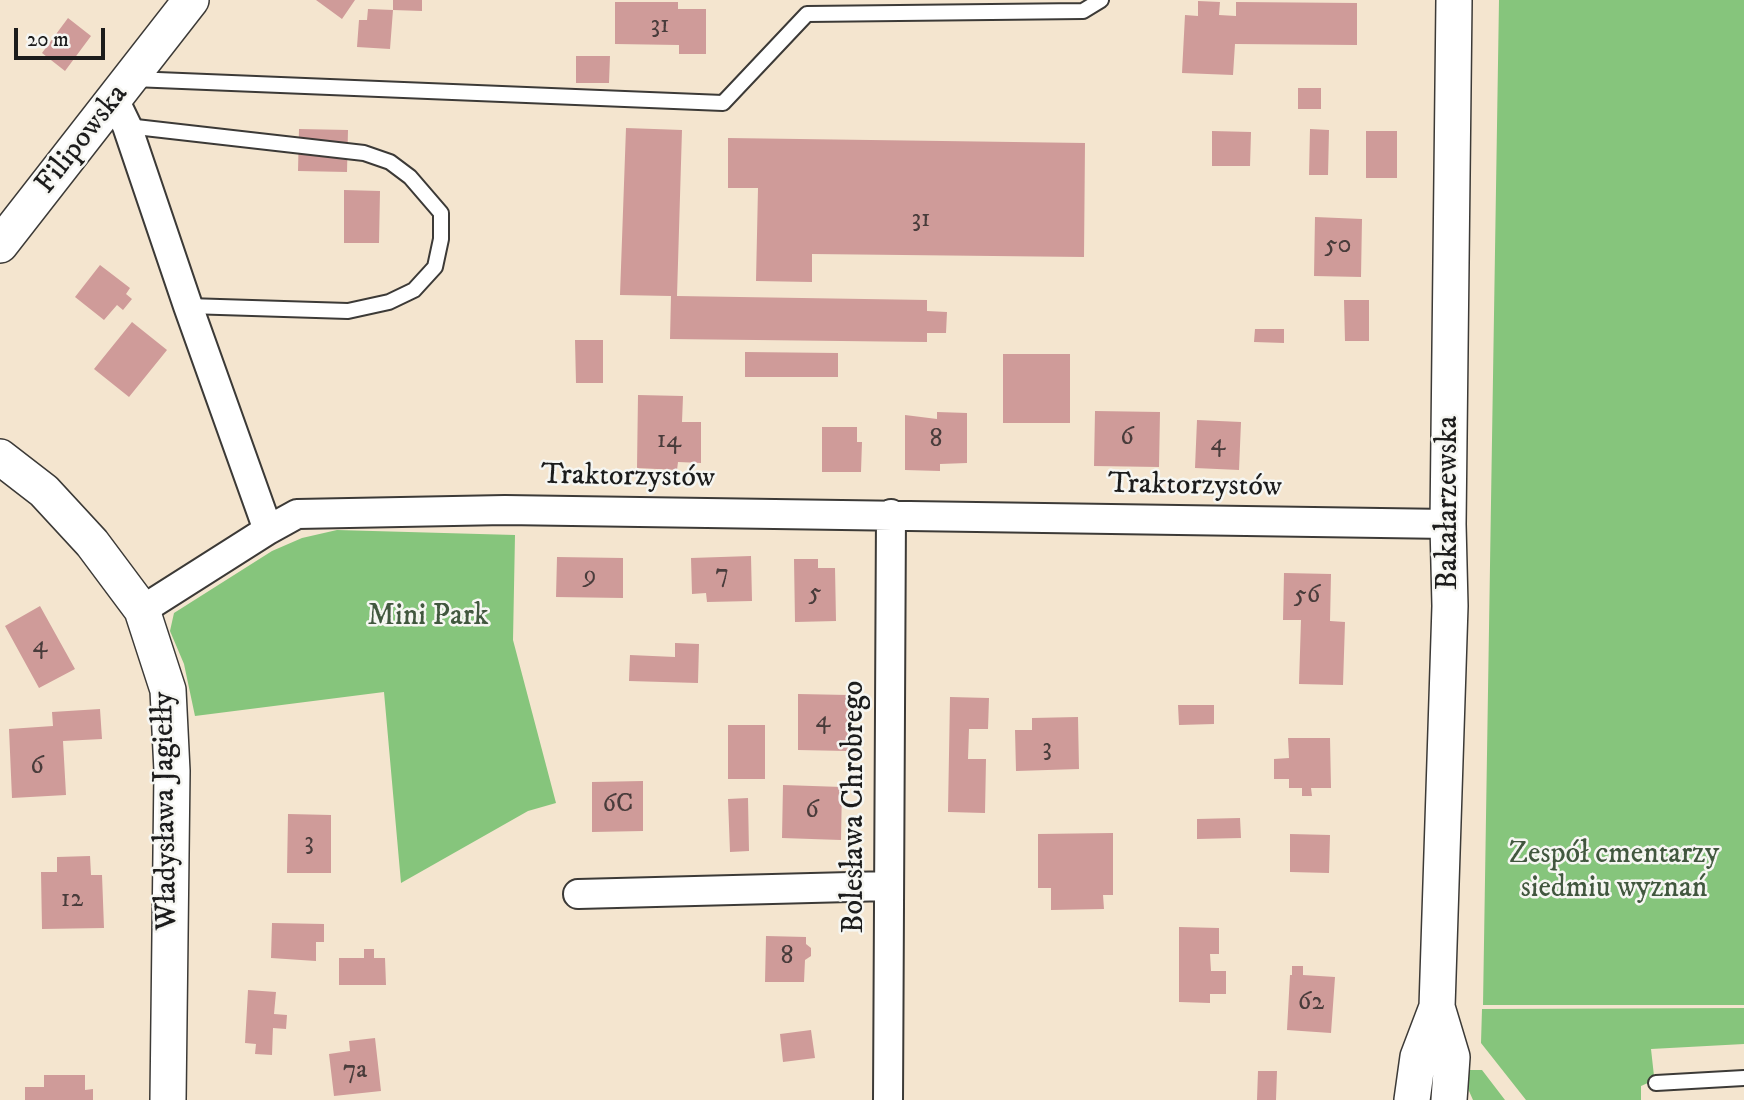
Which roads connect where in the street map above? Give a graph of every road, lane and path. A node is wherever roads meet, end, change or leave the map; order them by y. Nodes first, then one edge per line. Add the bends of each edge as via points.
1 (191, 0) edge
2 (1101, 0) edge
3 (1454, 0) edge
4 (124, 101) junction
5 (0, 245) edge
6 (188, 306) junction
7 (0, 457) edge
8 (891, 514) junction
9 (1448, 524) junction
10 (268, 530) junction
11 (142, 610) junction
12 (889, 886) junction
13 (578, 894) dead end
14 (1437, 1007) junction
15 (1744, 1078) edge
16 (1656, 1083) dead end
17 (168, 1100) edge
18 (888, 1100) edge
19 (1412, 1100) edge
20 (1449, 1100) edge

1 - 4 street, Filipowska
2 - 4 lane via 1083,11 807,14 723,103
3 - 9 street, Bakałarzewska
4 - 5 street, Filipowska
4 - 6 street
4 - 6 lane via 390,162 410,177 441,213 435,267 414,290 389,302 348,311
6 - 10 street
7 - 11 street, Władysława Jagiełły via 44,491 92,543
8 - 9 street, Traktorzystów
8 - 10 street, Traktorzystów via 505,509 297,514
8 - 12 street, Bolesława Chrobrego
9 - 14 street, Bakałarzewska via 1450,606
10 - 11 street, Traktorzystów
11 - 17 street, Władysława Jagiełły via 169,698
12 - 13 street
12 - 18 street, Bolesława Chrobrego
14 - 19 street, Bakałarzewska via 1418,1057
14 - 20 street, Bakałarzewska via 1452,1057
15 - 16 lane

